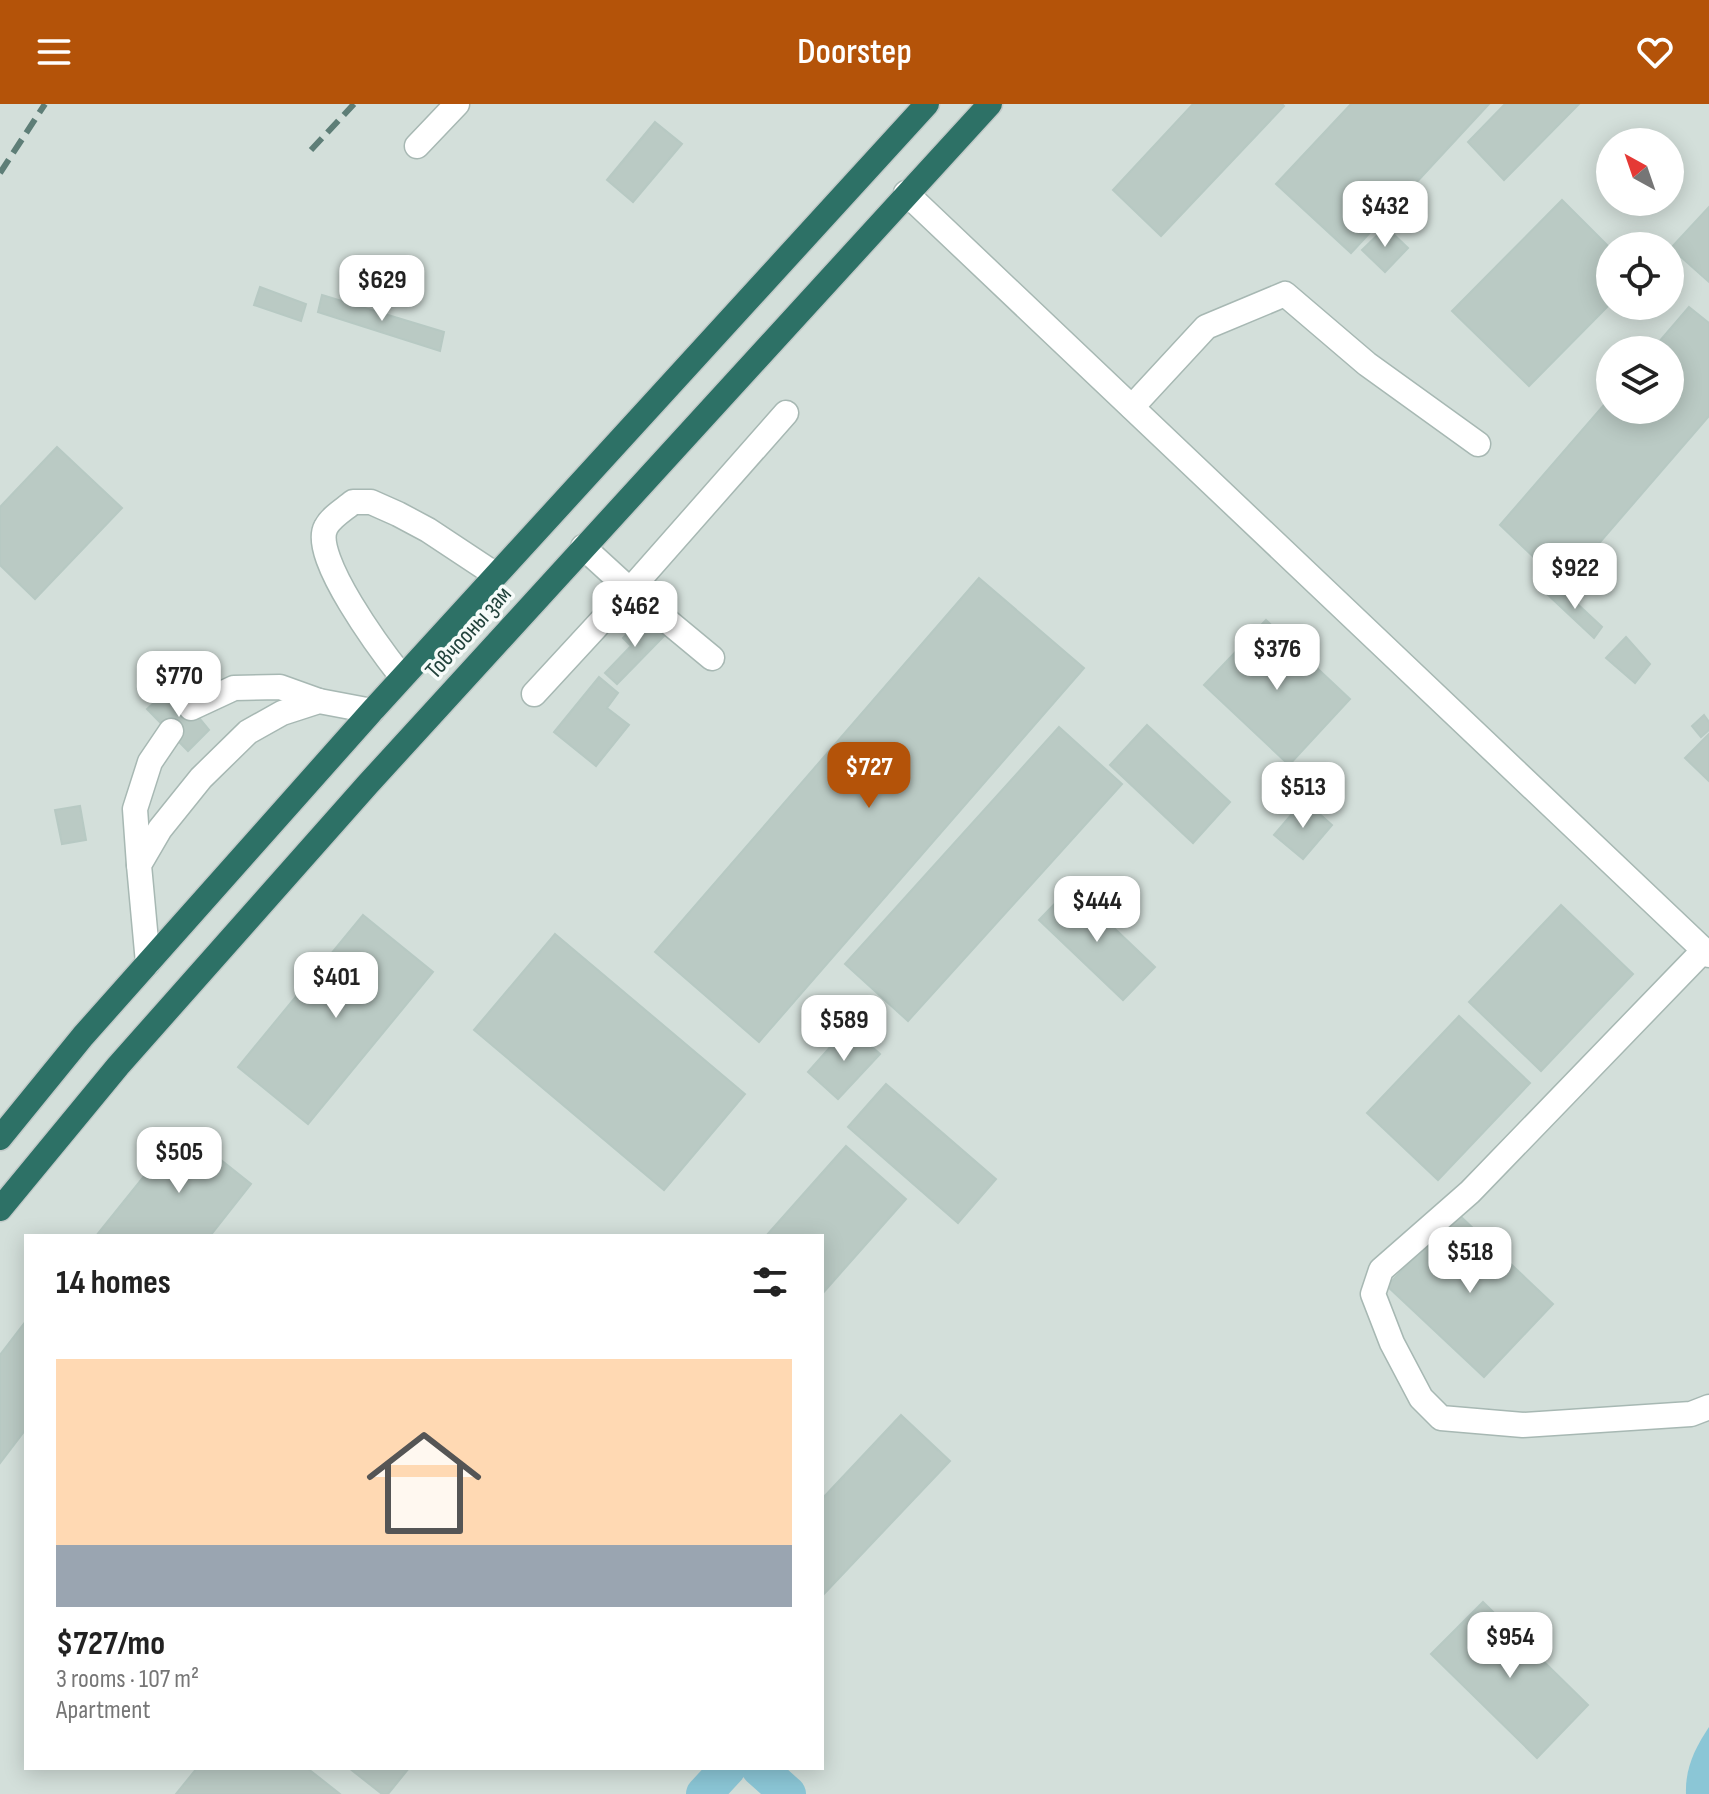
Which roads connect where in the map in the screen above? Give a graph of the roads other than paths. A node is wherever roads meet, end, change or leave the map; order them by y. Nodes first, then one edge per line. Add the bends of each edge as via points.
1 (457, 104) edge
2 (927, 104) edge
3 (990, 104) edge
4 (417, 146) dead end
5 (906, 193) junction
6 (1132, 407) junction
7 (786, 413) dead end
8 (1478, 444) dead end
9 (583, 547) junction
10 (496, 575) junction
11 (630, 590) junction
12 (712, 658) dead end
13 (402, 677) junction
14 (534, 694) dead end
15 (319, 701) junction
16 (191, 708) dead end
17 (372, 711) junction
18 (171, 731) dead end
19 (139, 865) junction
20 (1706, 953) edge
21 (148, 963) junction
22 (0, 1138) edge
23 (0, 1209) edge
24 (1709, 1407) edge

1 - 4 street
2 - 10 highway, Товчооны зам
3 - 5 highway, Товчооны зам
5 - 6 street
5 - 9 highway, Товчооны зам
6 - 8 street via 1206,327 1285,294 1367,364
6 - 20 street
7 - 11 street
9 - 11 street
9 - 23 highway, Товчооны зам via 128,1054
10 - 13 highway, Товчооны зам
10 - 13 street via 428,530 371,502 353,502 325,527 323,543 350,605
11 - 12 street
11 - 14 street
13 - 17 highway, Товчооны зам
15 - 16 street via 280,687 234,688
15 - 17 street
15 - 19 street via 248,732 201,778
17 - 21 highway, Товчооны зам
18 - 19 street via 150,762 135,809
19 - 21 street
20 - 24 street via 1470,1192 1381,1270 1373,1294 1421,1398 1441,1418 1523,1425 1691,1414
21 - 22 highway, Товчооны зам

